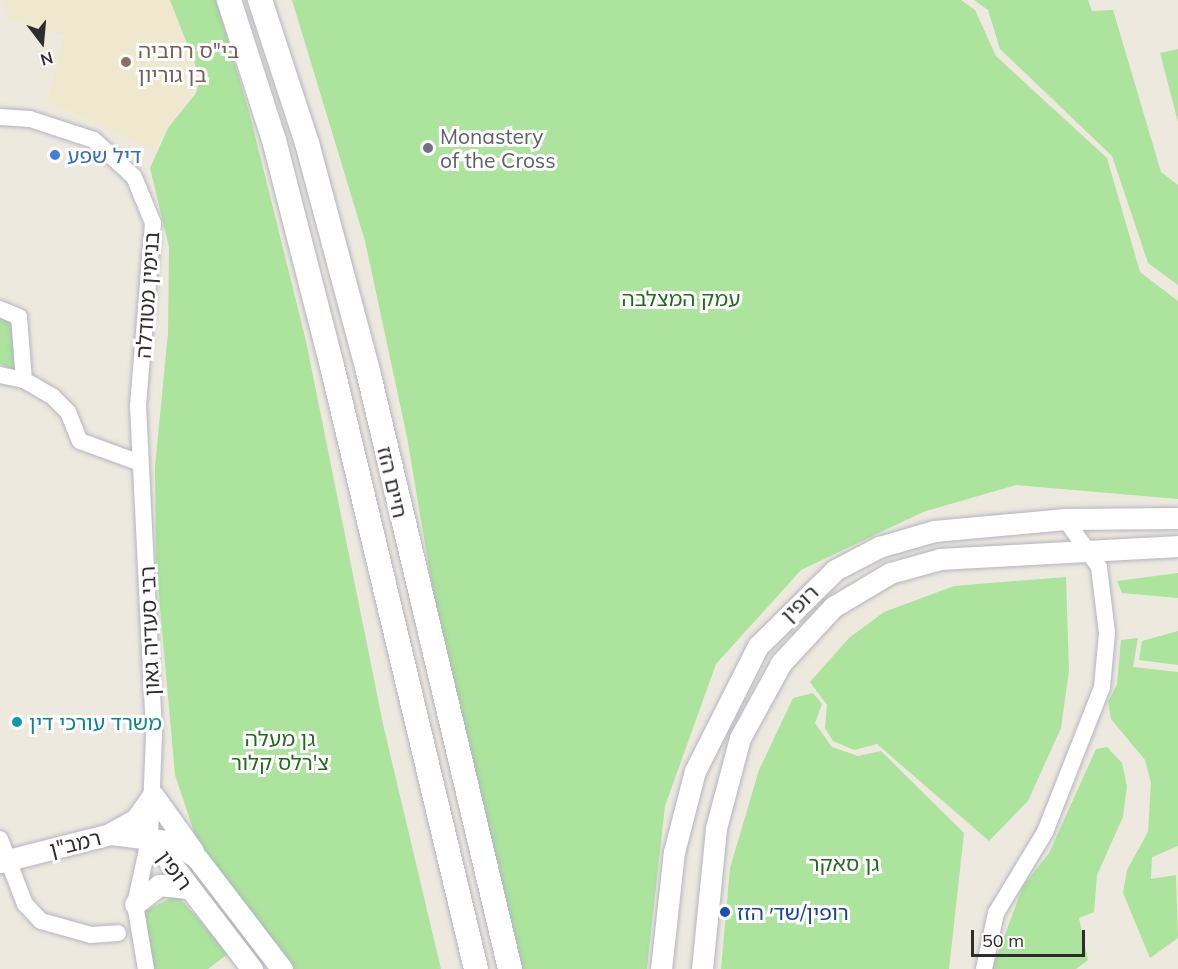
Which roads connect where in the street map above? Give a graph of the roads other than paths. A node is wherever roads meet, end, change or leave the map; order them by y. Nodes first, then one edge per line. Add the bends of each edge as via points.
1 (229, 0) edge
2 (260, 0) edge
3 (0, 117) edge
4 (0, 309) edge
5 (0, 375) edge
6 (24, 380) junction
7 (140, 463) junction
8 (146, 498) joint
9 (1178, 518) edge
10 (1065, 519) junction
11 (1178, 546) edge
12 (1087, 548) junction
13 (153, 795) junction
14 (111, 834) junction
15 (150, 837) junction
16 (0, 839) edge
17 (197, 858) junction
18 (4, 860) edge
19 (188, 888) junction
20 (135, 904) junction
21 (118, 933) dead end
22 (146, 969) edge
23 (252, 969) edge
24 (282, 969) edge
25 (476, 969) edge
26 (510, 969) edge
27 (661, 969) edge
28 (702, 969) edge
29 (984, 969) edge

1 - 25 main road, חיים הזז via 274,140 332,366
2 - 26 main road, חיים הזז via 307,143 368,371
3 - 7 street, בנימין מטודלה via 30,119 94,140 119,158 146,195 153,238 138,405
4 - 6 street via 19,317
5 - 6 street
6 - 7 street via 68,412 80,441
7 - 8 street, בנימין מטודלה
8 - 13 street, רבי סעדיה גאון
9 - 10 street, רופין
10 - 12 street
10 - 27 street, רופין via 934,531 879,547 835,570 778,623 742,674 694,771 674,852
11 - 12 street, רופין
12 - 28 street, רופין via 968,554 905,568 851,594 799,642 754,710 726,780 716,828
12 - 29 street via 1099,567 1107,633 1102,687 1045,832 996,913
13 - 14 street via 136,819
13 - 15 street, רבי סעדיה גאון
13 - 17 street
14 - 15 street, רמב"ן
14 - 18 street, רמב"ן
15 - 17 street, רופין via 174,842
15 - 19 street, רופין
15 - 20 street, רבי סעדיה גאון
16 - 18 street
17 - 24 street, רופין
18 - 21 street via 25,904 41,921 91,935
19 - 20 street via 159,885
19 - 23 street, רופין
20 - 22 street

